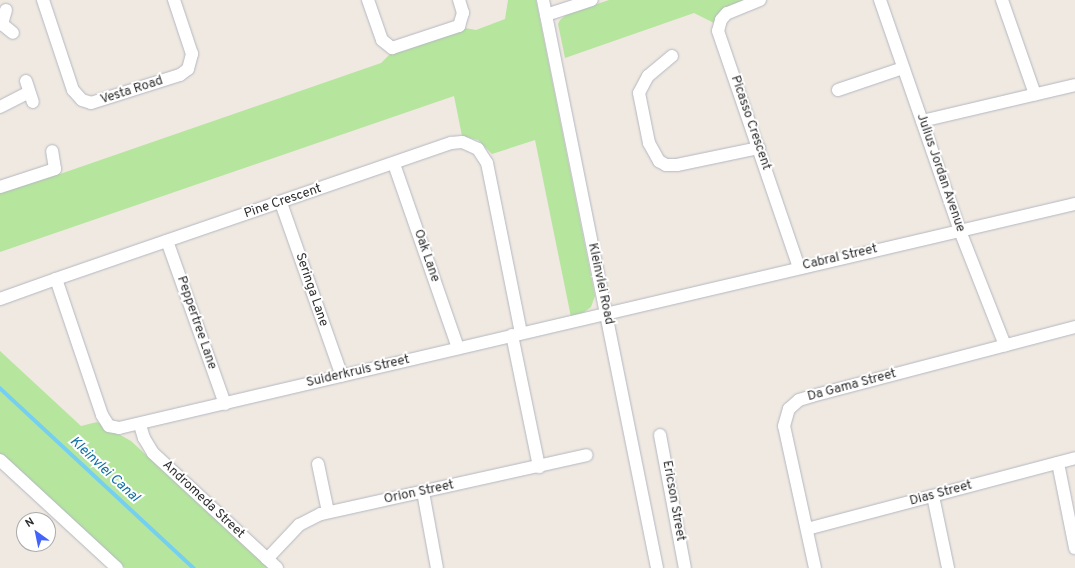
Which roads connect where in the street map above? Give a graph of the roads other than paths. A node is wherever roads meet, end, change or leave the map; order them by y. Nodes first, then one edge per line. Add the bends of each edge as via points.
1 (43, 0) edge
2 (174, 0) edge
3 (368, 0) edge
4 (459, 0) edge
5 (543, 0) edge
6 (592, 0) edge
7 (760, 0) edge
8 (880, 0) edge
9 (1002, 0) edge
10 (6, 10) dead end
11 (546, 16) junction
12 (1, 25) edge
13 (13, 33) dead end
14 (672, 56) dead end
15 (902, 68) junction
16 (26, 80) dead end
17 (1075, 85) edge
18 (838, 90) dead end
19 (1035, 94) junction
20 (0, 107) edge
21 (922, 121) junction
22 (759, 148) junction
23 (52, 151) dead end
24 (394, 164) junction
25 (0, 187) edge
26 (281, 203) junction
27 (1075, 204) edge
28 (960, 231) junction
29 (167, 241) junction
30 (799, 268) junction
31 (56, 279) junction
32 (0, 299) edge
33 (606, 313) junction
34 (1075, 327) edge
35 (517, 334) junction
36 (1006, 345) junction
37 (458, 348) junction
38 (342, 376) junction
39 (225, 404) junction
40 (140, 425) junction
41 (660, 435) dead end
42 (587, 455) dead end
43 (1075, 458) edge
44 (3, 462) edge
45 (1058, 463) junction
46 (318, 464) dead end
47 (539, 467) junction
48 (423, 492) junction
49 (933, 496) junction
50 (328, 512) junction
51 (807, 529) junction
52 (1075, 548) edge
53 (267, 559) junction
54 (117, 568) edge
55 (277, 568) edge
56 (437, 568) edge
57 (657, 568) edge
58 (685, 568) edge
59 (815, 568) edge
60 (948, 568) edge

1 - 2 street, Vesta Road via 74,90 78,97 86,102 96,103 180,75 191,65 192,51
3 - 4 street via 382,40 392,48 459,26 463,12
5 - 11 street, Kleinvlei Road
6 - 11 street
7 - 22 street, Picasso Crescent via 726,12 718,31
8 - 15 street, Julius Jordan Avenue
9 - 19 street
10 - 12 street
11 - 33 street, Kleinvlei Road
12 - 13 street
14 - 22 street via 648,76 639,93 649,143 659,161 666,165 677,165
15 - 18 street
15 - 21 street, Julius Jordan Avenue
16 - 20 street via 31,97
17 - 19 street
19 - 21 street
21 - 28 street, Julius Jordan Avenue
22 - 30 street, Picasso Crescent
23 - 25 street via 55,168
24 - 26 street, Pine Crescent
24 - 35 street, Pine Crescent via 457,142 473,145 482,153 487,163
24 - 37 street, Oak Lane
26 - 29 street, Pine Crescent
26 - 38 street, Seringa Lane
27 - 28 street, Cabral Street
28 - 30 street, Cabral Street
28 - 36 street, Julius Jordan Avenue
29 - 31 street, Pine Crescent
29 - 39 street, Peppertree Lane
30 - 33 street, Cabral Street
31 - 32 street, Pine Crescent
31 - 40 street, Suiderkruis Street via 102,414 109,426 119,428
33 - 35 street, Suiderkruis Street
33 - 57 street, Kleinvlei Road
34 - 36 street, Da Gama Street
35 - 37 street, Suiderkruis Street
35 - 47 street, Pine Crescent
36 - 51 street, Da Gama Street via 812,396 799,400 788,409 784,426
37 - 38 street, Suiderkruis Street
38 - 39 street, Suiderkruis Street
39 - 40 street, Suiderkruis Street
40 - 53 street, Andromeda Street via 153,453
41 - 58 street, Ericson Street
42 - 47 street, Orion Street
43 - 45 street, Dias Street
44 - 54 street
45 - 49 street, Dias Street
45 - 52 street
46 - 50 street
47 - 48 street, Orion Street
48 - 50 street, Orion Street
48 - 56 street
49 - 51 street, Dias Street
49 - 60 street
50 - 53 street, Orion Street via 299,525
51 - 59 street, Da Gama Street
53 - 55 street, Andromeda Street

